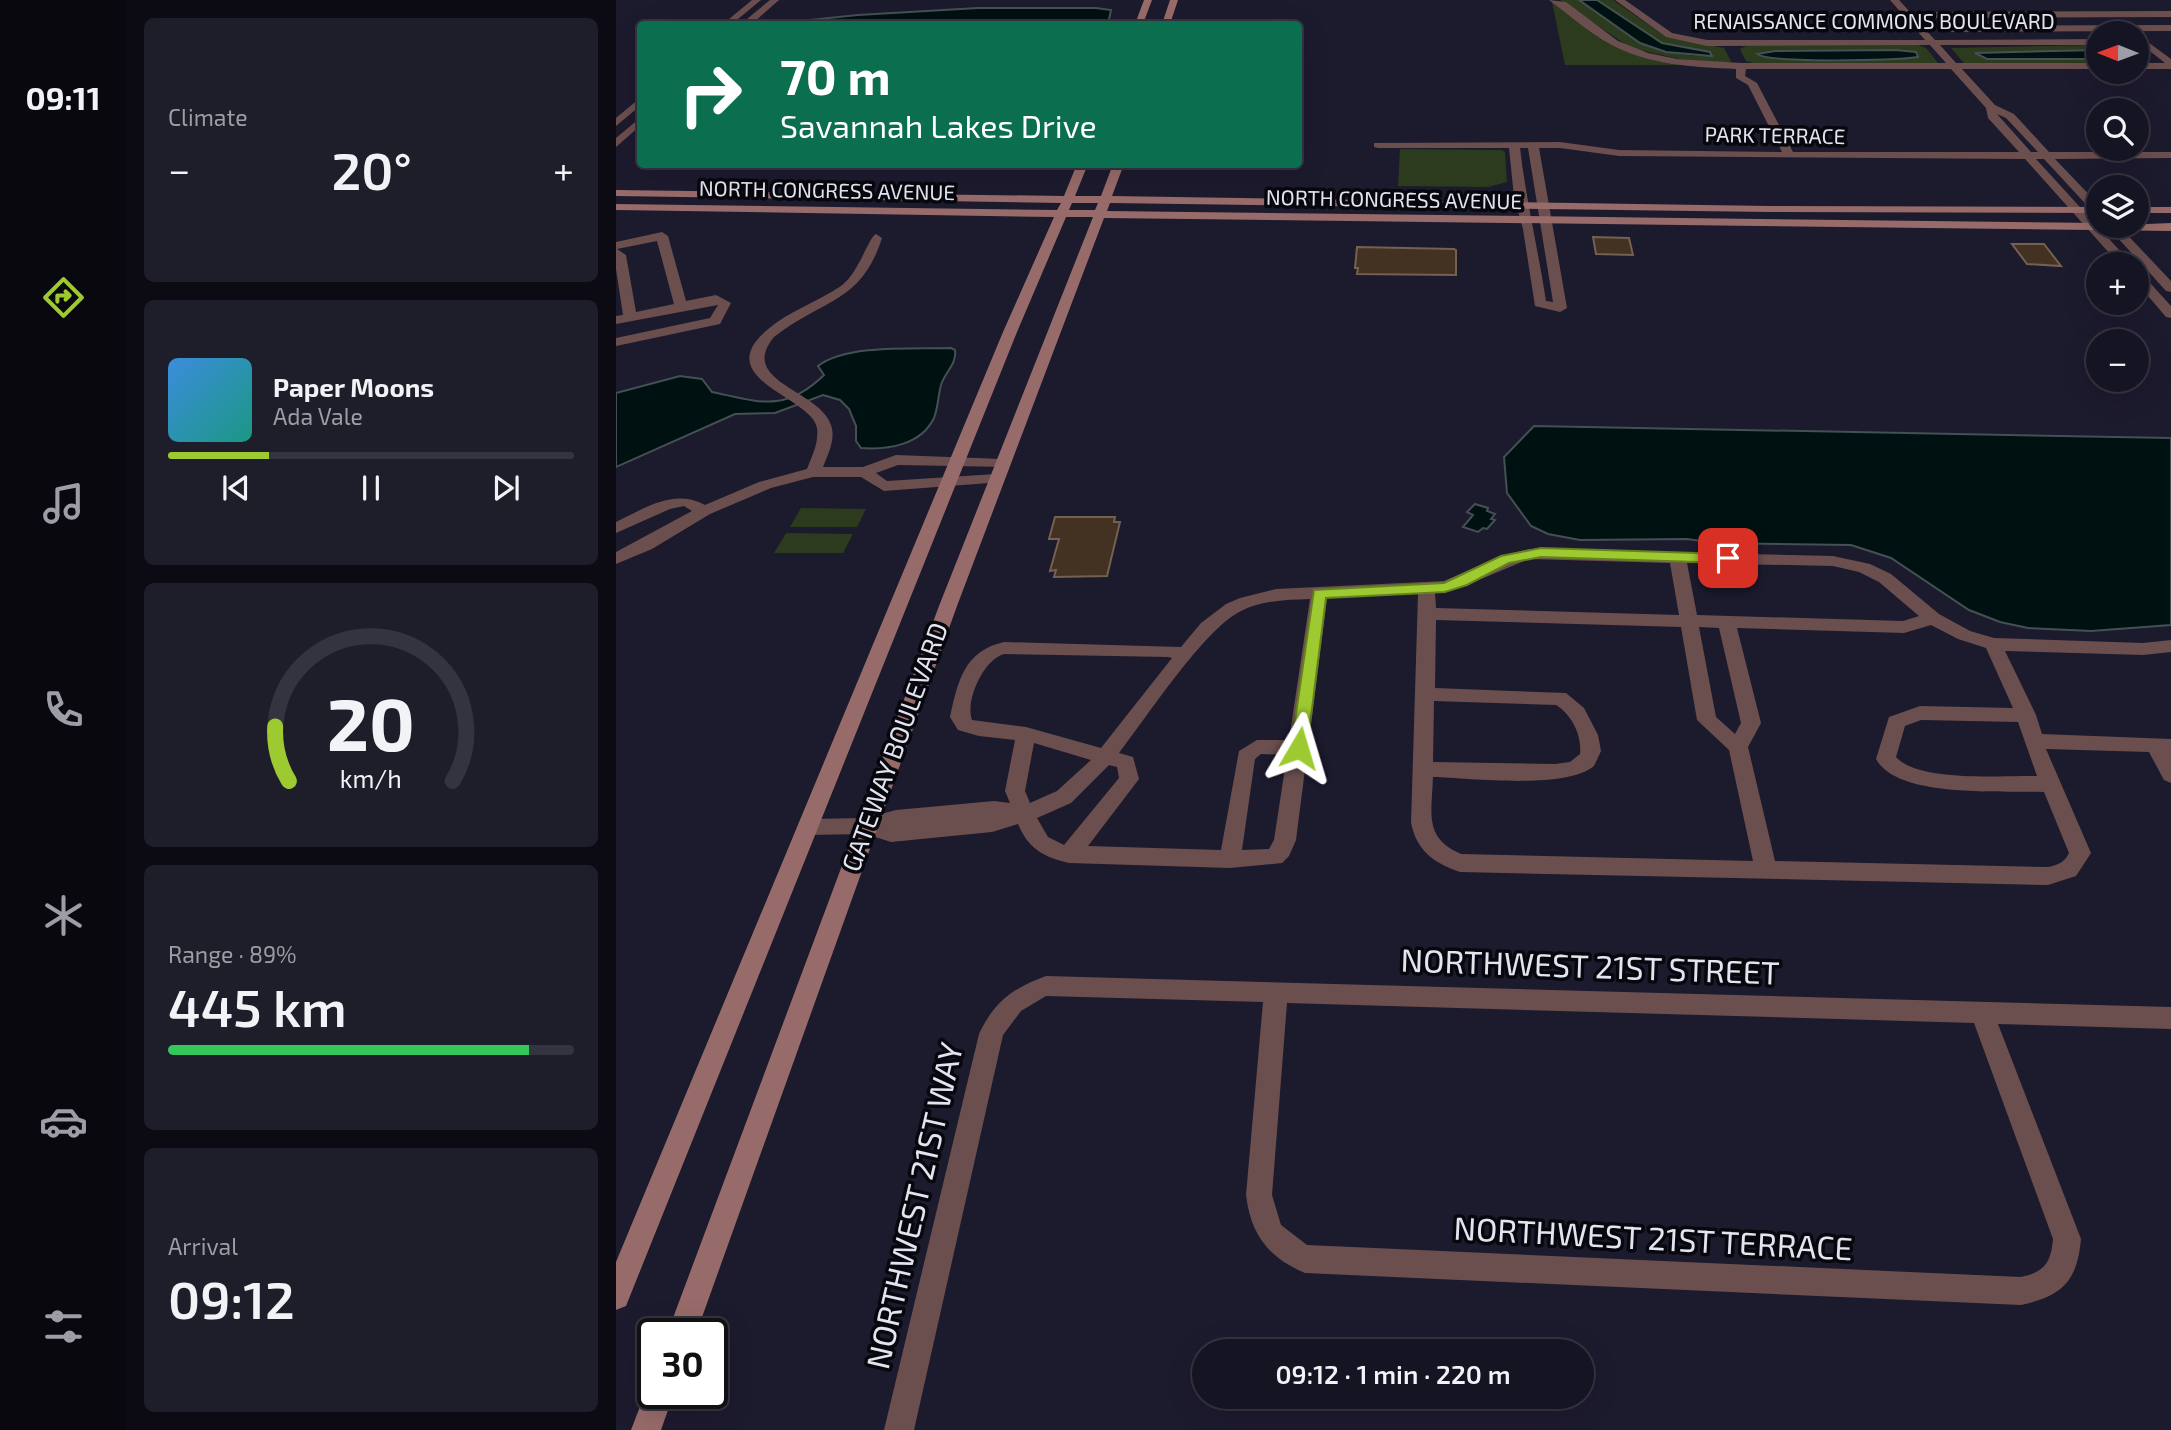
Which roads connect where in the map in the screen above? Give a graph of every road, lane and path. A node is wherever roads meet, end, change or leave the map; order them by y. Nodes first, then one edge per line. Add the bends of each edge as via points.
1 (757, 0) edge
2 (775, 0) edge
3 (1147, 0) edge
4 (1174, 0) edge
5 (1553, 0) edge
6 (1619, 0) edge
7 (1894, 0) edge
8 (2036, 5) dead end
9 (2158, 5) dead end
10 (1954, 6) dead end
11 (1994, 6) dead end
12 (2106, 14) junction
13 (2170, 14) edge
14 (1907, 15) junction
15 (1964, 15) junction
16 (2004, 15) junction
17 (2046, 15) junction
18 (731, 21) edge
19 (750, 21) edge
20 (1140, 21) edge
21 (1168, 21) edge
22 (2115, 21) edge
23 (2020, 28) junction
24 (2171, 28) edge
25 (1946, 29) dead end
26 (2086, 33) edge
27 (2149, 34) edge
28 (2149, 40) edge
29 (2086, 42) edge
30 (2162, 42) dead end
31 (1934, 43) junction
32 (2036, 43) junction
33 (1730, 44) junction
34 (2149, 48) edge
35 (2171, 64) edge
36 (2149, 65) edge
37 (1742, 66) junction
38 (1954, 66) junction
39 (2086, 66) edge
40 (637, 104) edge
41 (1991, 107) junction
42 (616, 123) edge
43 (637, 124) edge
44 (616, 144) edge
45 (1378, 145) dead end
46 (1514, 145) junction
47 (1533, 145) junction
48 (1789, 155) junction
49 (2171, 155) edge
50 (2028, 156) junction
51 (2047, 156) junction
52 (1081, 168) edge
53 (1118, 168) edge
54 (616, 193) edge
55 (2086, 197) edge
56 (1069, 198) junction
57 (1107, 198) junction
58 (1522, 206) junction
59 (1542, 206) junction
60 (616, 207) edge
61 (2076, 209) junction
62 (2086, 209) edge
63 (2149, 210) edge
64 (2171, 210) edge
65 (1061, 214) junction
66 (1100, 215) junction
67 (2086, 220) edge
68 (1527, 221) junction
69 (1546, 221) junction
70 (2086, 227) edge
71 (2149, 227) edge
72 (2171, 227) edge
73 (876, 238) dead end
74 (2103, 238) edge
75 (2124, 238) edge
76 (617, 247) edge
77 (2115, 252) edge
78 (2156, 271) junction
79 (2149, 272) edge
80 (2149, 287) edge
81 (2171, 288) edge
82 (681, 306) junction
83 (2171, 314) edge
84 (630, 317) junction
85 (616, 320) edge
86 (616, 342) edge
87 (789, 394) joint
88 (805, 404) joint
89 (957, 461) junction
90 (813, 472) junction
91 (865, 472) junction
92 (999, 472) junction
93 (947, 484) junction
94 (704, 510) junction
95 (616, 528) edge
96 (1677, 557) junction
97 (616, 559) edge
98 (1425, 589) junction
99 (1319, 593) junction
100 (1427, 614) junction
101 (1933, 618) junction
102 (1687, 620) junction
103 (1726, 621) junction
104 (1993, 644) junction
105 (2171, 646) edge
106 (1184, 654) junction
107 (1425, 694) junction
108 (2026, 715) junction
109 (1026, 734) junction
110 (2033, 741) junction
111 (2163, 745) edge
112 (1738, 747) junction
113 (1299, 748) junction
114 (1105, 756) junction
115 (1422, 769) junction
116 (2171, 775) edge
117 (2050, 784) junction
118 (1025, 813) junction
119 (866, 826) junction
120 (807, 827) junction
121 (1069, 854) junction
122 (1230, 859) junction
123 (1766, 871) junction
124 (1276, 991) junction
125 (1011, 1003) joint
126 (1982, 1012) junction
127 (2171, 1018) edge
128 (616, 1296) edge
129 (687, 1318) edge
130 (653, 1409) edge
131 (646, 1430) edge
132 (899, 1430) edge

1 - 18 street
2 - 19 street
3 - 20 main road
4 - 21 main road
5 - 37 street, RENAISSANCE COMMONS BOULEVARD via 1633,51 1683,62
6 - 33 street, RENAISSANCE COMMONS BOULEVARD via 1669,35
7 - 14 street
8 - 17 street
9 - 13 street
10 - 15 street
11 - 16 street
12 - 13 street
12 - 17 street
12 - 22 street
14 - 15 street
14 - 31 street
15 - 16 street
16 - 17 street
16 - 23 street
23 - 25 street
23 - 26 street
23 - 32 street
24 - 27 street
28 - 30 street
29 - 32 street, RENAISSANCE COMMONS BOULEVARD
31 - 32 street, RENAISSANCE COMMONS BOULEVARD
31 - 33 street, RENAISSANCE COMMONS BOULEVARD
31 - 38 street
33 - 37 street
34 - 35 street
35 - 36 street
37 - 38 street, RENAISSANCE COMMONS BOULEVARD
37 - 48 street, RENAISSANCE COMMONS BOULEVARD via 1741,78 1752,83
38 - 39 street, RENAISSANCE COMMONS BOULEVARD
38 - 41 street
40 - 42 street
41 - 50 street via 1992,116
41 - 51 street via 2010,116
43 - 44 street
45 - 46 street, PARK TERRACE
46 - 47 street, PARK TERRACE
46 - 58 street
47 - 48 street, PARK TERRACE via 1572,145 1619,153
47 - 59 street
48 - 50 street, PARK TERRACE
49 - 51 street, PARK TERRACE
50 - 51 street, PARK TERRACE
50 - 61 street
51 - 55 street
52 - 56 main road, GATEWAY BOULEVARD
53 - 57 main road, GATEWAY BOULEVARD
54 - 56 main road, NORTH CONGRESS AVENUE
56 - 57 main road, NORTH CONGRESS AVENUE
56 - 65 main road, GATEWAY BOULEVARD
57 - 58 main road, NORTH CONGRESS AVENUE
57 - 66 main road, GATEWAY BOULEVARD
58 - 59 main road, NORTH CONGRESS AVENUE
58 - 68 street
59 - 61 main road, NORTH CONGRESS AVENUE
59 - 69 street
60 - 65 main road, NORTH CONGRESS AVENUE
61 - 62 main road, NORTH CONGRESS AVENUE
61 - 67 street
63 - 64 main road
65 - 66 main road, NORTH CONGRESS AVENUE
65 - 89 main road, GATEWAY BOULEVARD
66 - 68 main road, NORTH CONGRESS AVENUE
66 - 92 main road, GATEWAY BOULEVARD
68 - 69 main road, NORTH CONGRESS AVENUE
68 - 69 street via 1540,303 1560,308
69 - 70 main road, NORTH CONGRESS AVENUE
71 - 72 main road, NORTH CONGRESS AVENUE
73 - 87 street via 854,281 789,320 761,344 756,353 758,365
74 - 77 street
75 - 78 street
76 - 82 street via 662,236
76 - 84 street
78 - 79 street
78 - 81 street
80 - 83 street
82 - 84 street
82 - 86 street via 716,299 724,303 715,321
84 - 85 street
87 - 88 street
88 - 90 street via 818,413 825,426 826,443
89 - 91 street via 896,460
89 - 92 street
89 - 93 main road, GATEWAY BOULEVARD
90 - 91 street
90 - 94 street via 765,485
91 - 93 street via 884,486
92 - 93 street
92 - 119 main road, GATEWAY BOULEVARD
93 - 120 main road, GATEWAY BOULEVARD
94 - 95 street via 686,502 665,505
94 - 97 street
96 - 98 street via 1529,554 1496,563 1454,585
96 - 101 street via 1854,565 1895,584
96 - 102 street
98 - 99 street
98 - 100 street
99 - 106 street via 1261,597 1232,608 1207,627
99 - 113 street
100 - 102 street
100 - 107 street
101 - 103 street via 1904,627
101 - 104 street
102 - 103 street
102 - 112 street via 1707,720
103 - 112 street via 1751,723
104 - 105 street
104 - 108 street
106 - 109 street via 1004,648 987,652 978,663 960,717 965,725 979,729
106 - 114 street
107 - 115 street
107 - 115 street via 1559,698 1576,711 1592,750 1582,766 1562,771
108 - 110 street
108 - 117 street via 1907,716 1896,722 1886,759 1896,770 1930,781
109 - 114 street
109 - 118 street via 1016,792
110 - 111 street
110 - 117 street
111 - 116 street
112 - 123 street
113 - 122 street via 1281,850 1263,859
113 - 122 street via 1257,747 1246,756
114 - 118 street via 1064,797
114 - 121 street via 1126,762 1129,779
115 - 123 street via 1424,836 1444,858 1460,863
117 - 123 street via 2080,853 2076,865 2065,873
118 - 119 street via 992,824 891,834
118 - 121 street via 1041,843
119 - 120 street
119 - 129 main road, GATEWAY BOULEVARD
120 - 128 main road, GATEWAY BOULEVARD
121 - 122 street
124 - 125 street, NORTHWEST 21ST STREET via 1046,986
124 - 126 street, NORTHWEST 21ST STREET
124 - 126 street, NORTHWEST 21ST TERRACE via 1259,1195 1270,1236 1305,1259 2021,1291 2042,1287 2057,1276 2066,1259 2067,1239
125 - 132 street, NORTHWEST 21ST WAY via 991,1034
126 - 127 street, NORTHWEST 21ST STREET
130 - 131 main road

